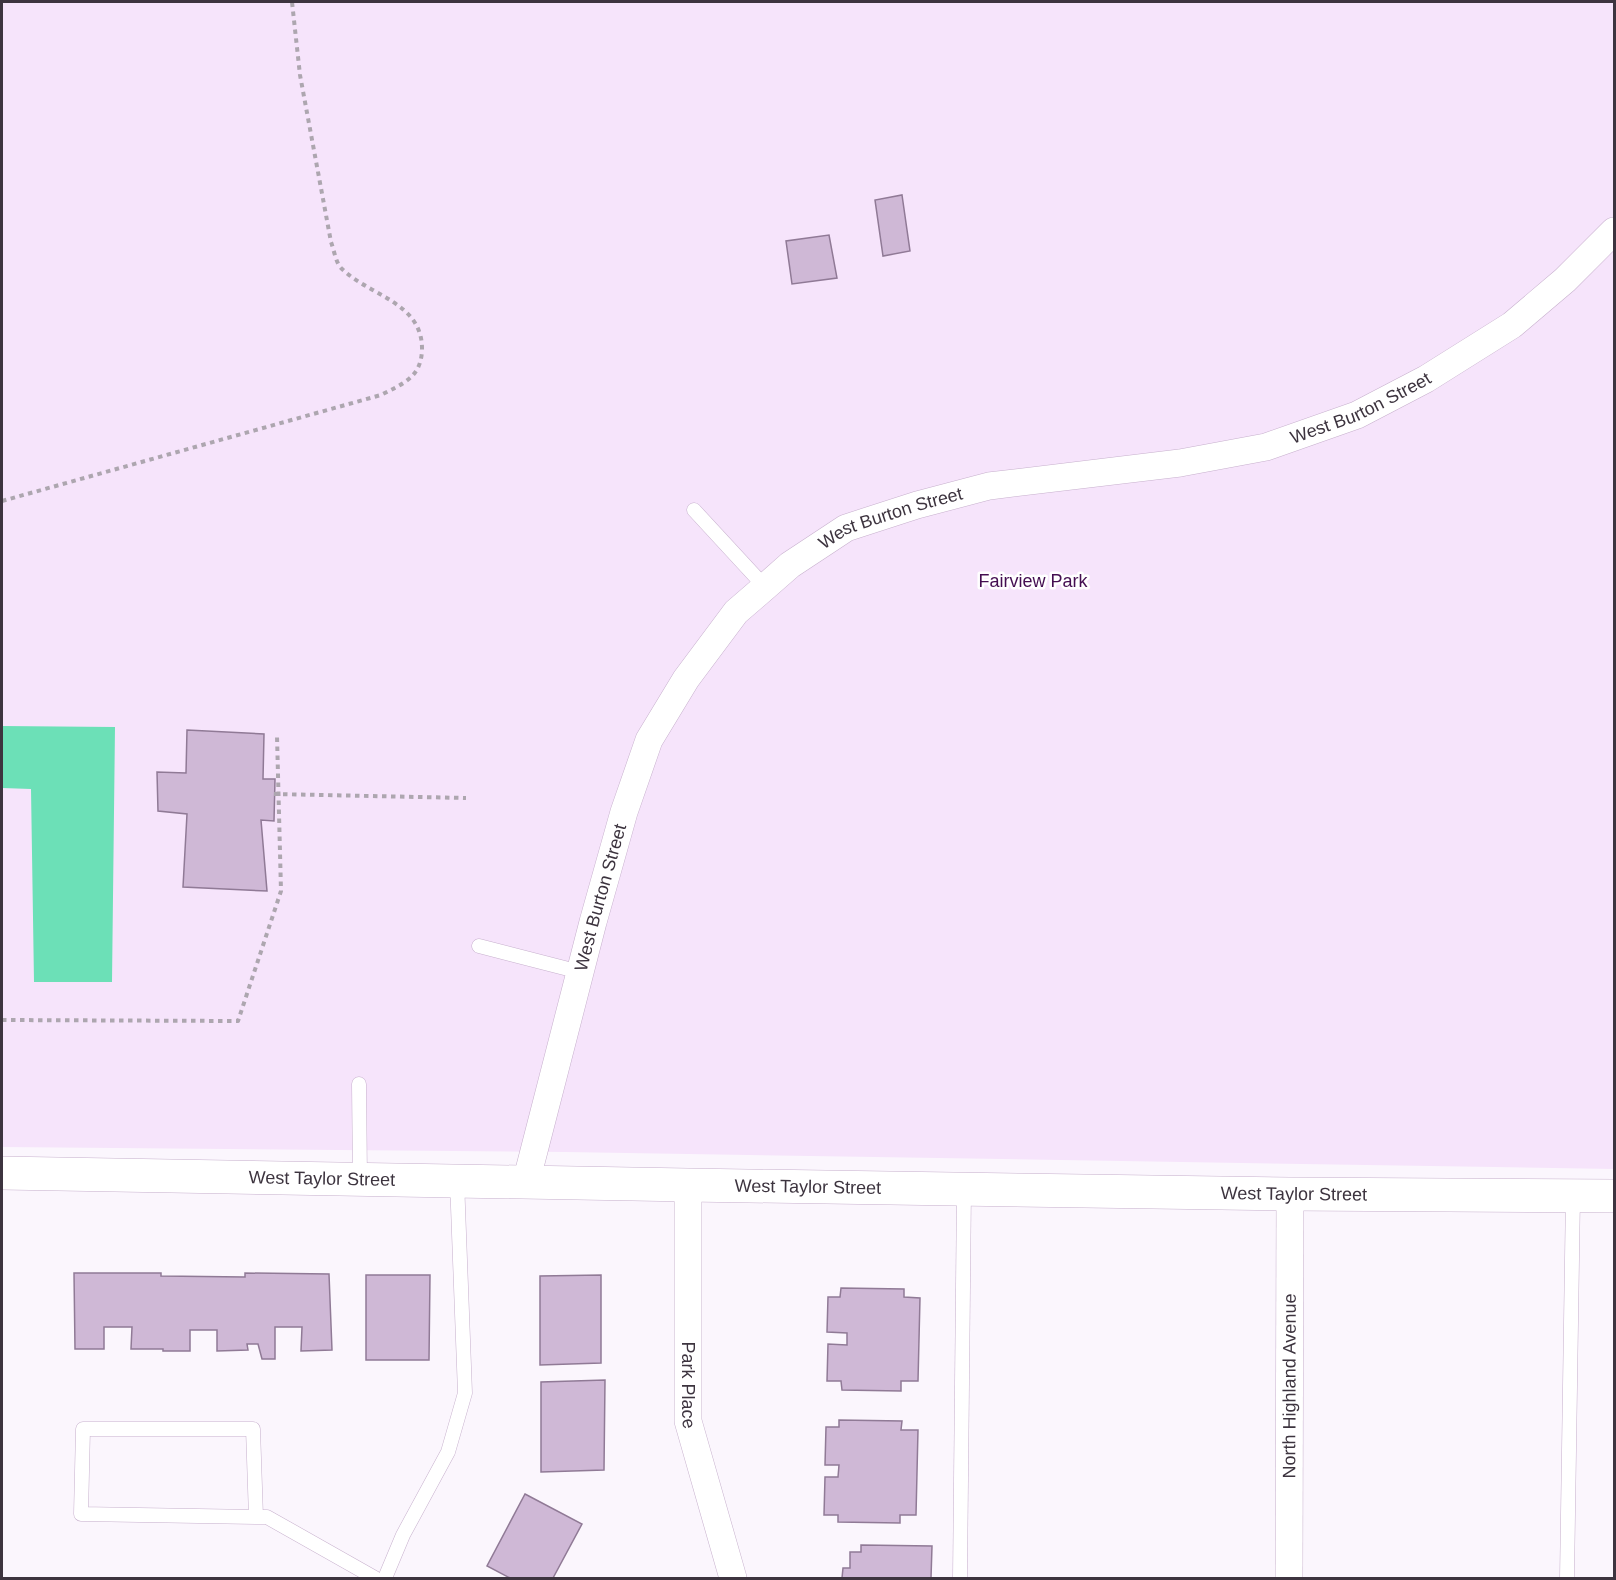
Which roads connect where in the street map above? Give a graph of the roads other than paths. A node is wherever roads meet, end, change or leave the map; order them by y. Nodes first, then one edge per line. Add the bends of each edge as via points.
1 (1614, 231) edge
2 (694, 510) dead end
3 (765, 587) junction
4 (479, 946) dead end
5 (580, 972) junction
6 (359, 1084) dead end
7 (2, 1173) edge
8 (360, 1178) junction
9 (457, 1180) junction
10 (526, 1182) junction
11 (688, 1185) junction
12 (964, 1189) junction
13 (1290, 1194) junction
14 (1573, 1195) junction
15 (1614, 1196) edge
16 (256, 1517) junction
17 (375, 1578) edge
18 (385, 1578) edge
19 (733, 1578) edge
20 (960, 1578) edge
21 (1289, 1578) edge
22 (1567, 1578) edge

1 - 3 street, West Burton Street via 1565,280 1512,324 1426,379 1357,415 1266,447 1180,464 989,486 917,505 846,528 790,565
2 - 3 lane
3 - 5 street, West Burton Street via 736,612 686,679 649,740 624,812
4 - 5 lane
5 - 10 street, West Burton Street
6 - 8 lane
7 - 8 main road, West Taylor Street
8 - 9 main road, West Taylor Street
9 - 10 main road, West Taylor Street
9 - 18 lane via 465,1393 448,1452 403,1535
10 - 11 main road, West Taylor Street
11 - 12 main road, West Taylor Street
11 - 19 street, Park Place via 688,1421
12 - 13 main road, West Taylor Street
12 - 20 lane
13 - 14 main road, West Taylor Street
13 - 21 street, North Highland Avenue
14 - 15 main road, West Taylor Street
14 - 22 lane
16 - 16 lane via 81,1514 83,1429 253,1429
16 - 17 lane via 267,1517

